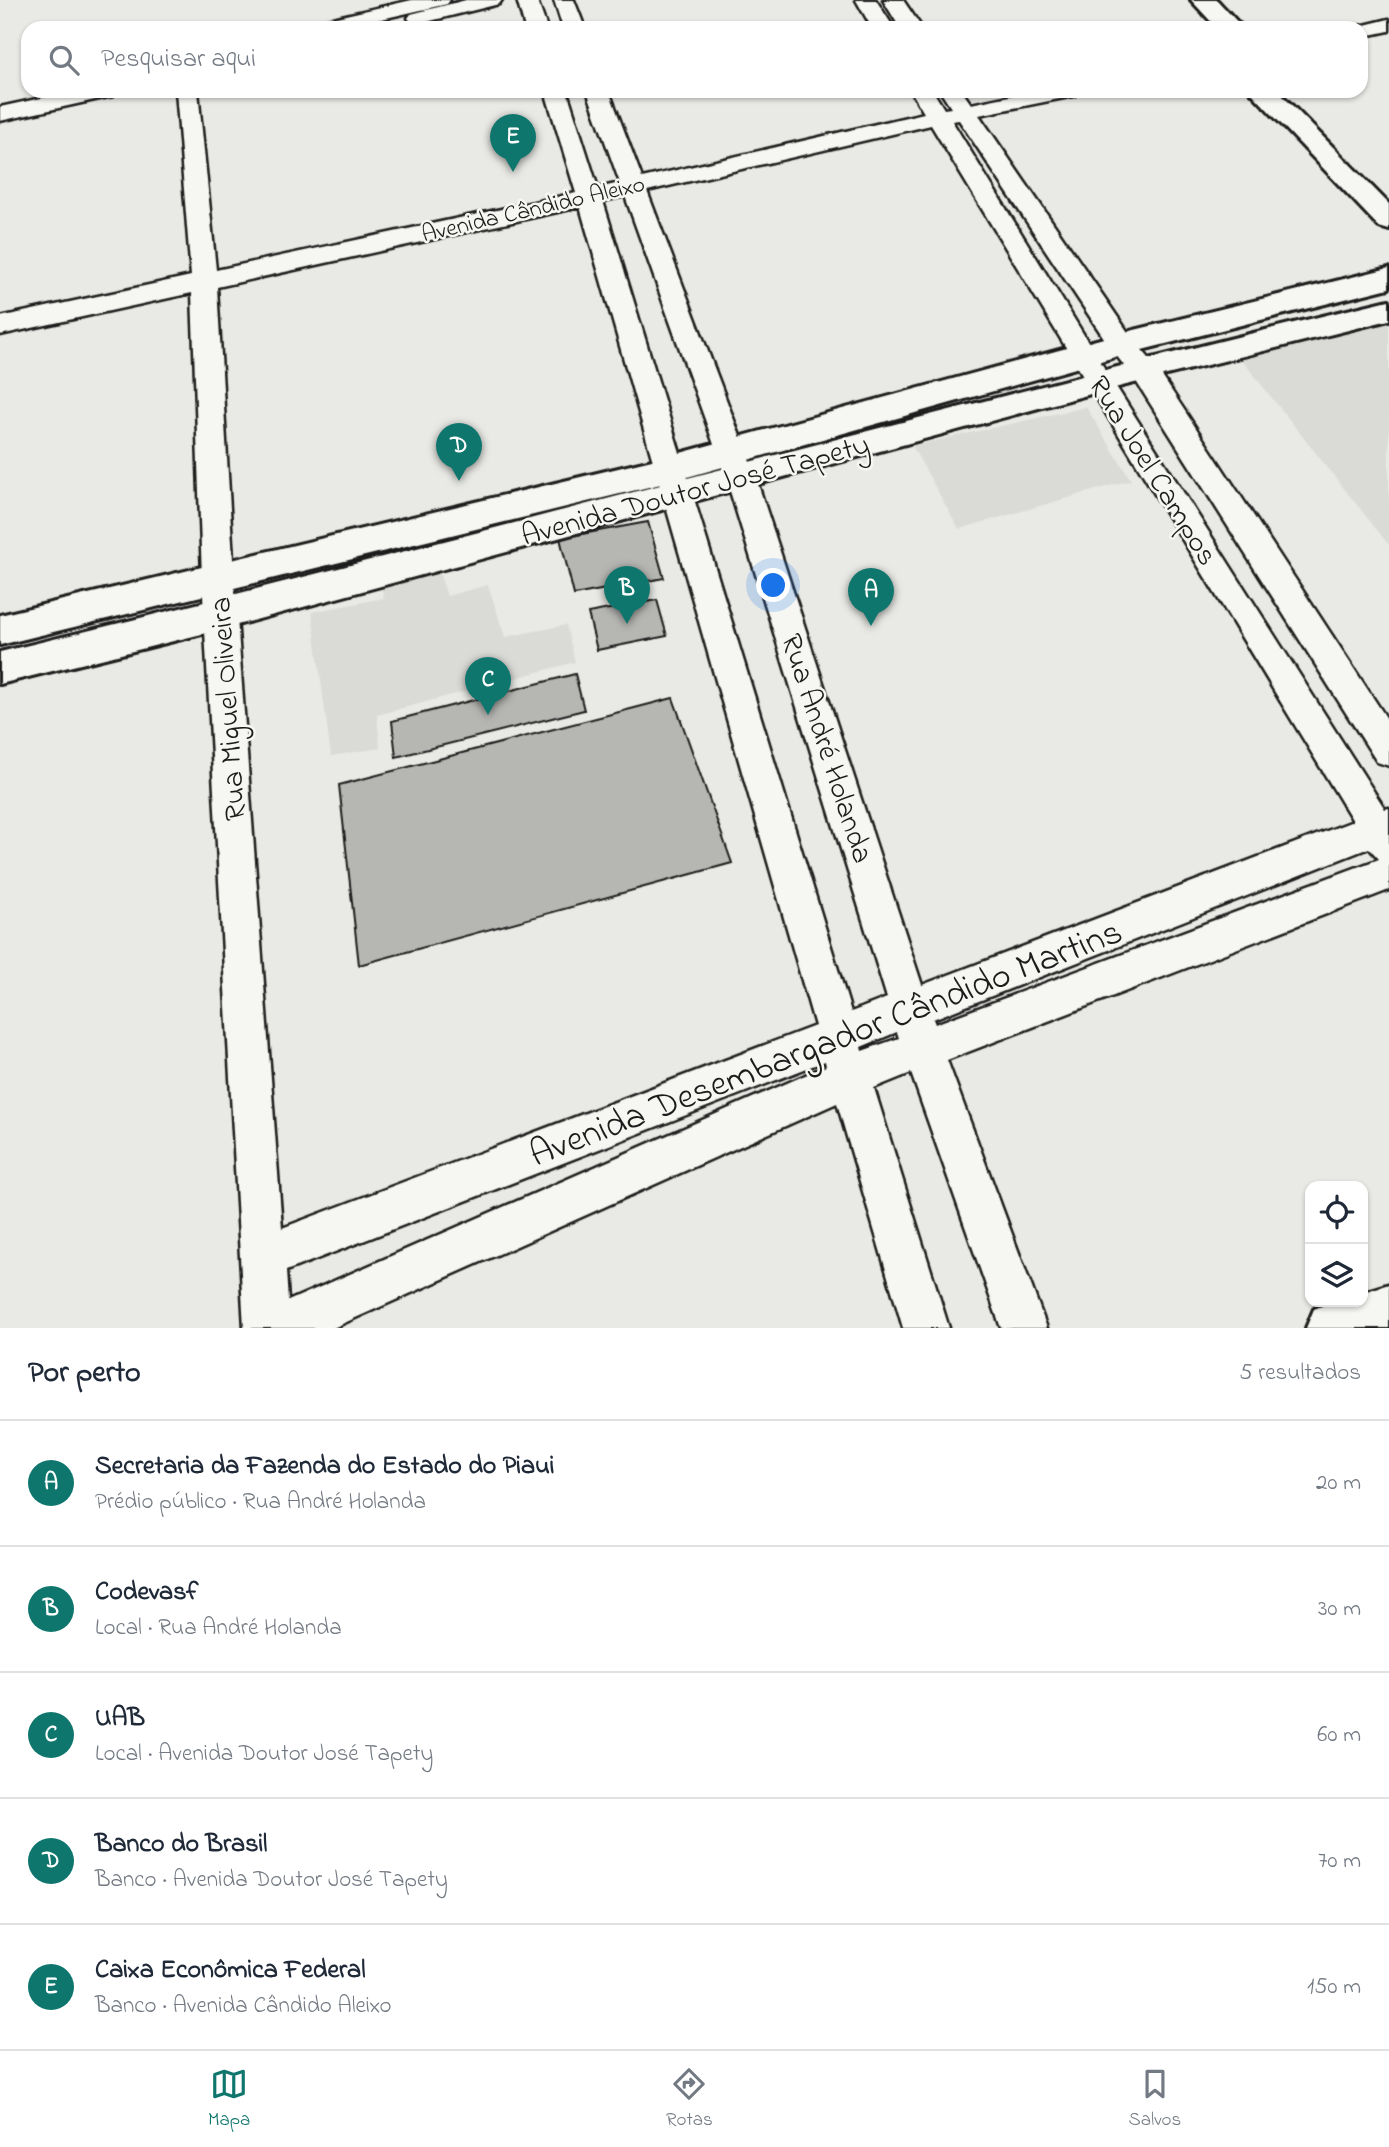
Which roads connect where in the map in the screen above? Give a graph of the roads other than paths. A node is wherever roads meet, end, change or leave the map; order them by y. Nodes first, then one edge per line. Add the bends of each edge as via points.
1 (440, 0) edge
2 (492, 0) edge
3 (527, 0) edge
4 (564, 0) edge
5 (866, 0) edge
6 (892, 0) edge
7 (1193, 5) edge
8 (345, 21) edge
9 (404, 21) edge
10 (534, 21) edge
11 (572, 21) edge
12 (879, 21) edge
13 (906, 21) edge
14 (1219, 21) edge
15 (1389, 25) edge
16 (1368, 30) edge
17 (21, 93) edge
18 (0, 98) edge
19 (73, 98) edge
20 (188, 98) edge
21 (558, 98) edge
22 (601, 98) edge
23 (1012, 98) edge
24 (1270, 98) edge
25 (1301, 98) edge
26 (951, 106) edge
27 (0, 114) edge
28 (1380, 175) dead end
29 (633, 186) junction
30 (590, 197) junction
31 (1389, 220) edge
32 (1389, 278) edge
33 (204, 280) junction
34 (1389, 310) edge
35 (0, 326) edge
36 (1122, 344) junction
37 (1091, 367) junction
38 (1144, 370) junction
39 (736, 465) junction
40 (676, 480) junction
41 (218, 577) junction
42 (222, 614) junction
43 (0, 630) edge
44 (0, 668) edge
45 (1389, 751) edge
46 (1385, 833) edge
47 (1389, 873) edge
48 (911, 1007) junction
49 (837, 1035) junction
50 (922, 1047) junction
51 (848, 1077) junction
52 (262, 1258) junction
53 (1389, 1310) edge
54 (267, 1328) edge
55 (279, 1328) edge
56 (926, 1328) edge
57 (1024, 1328) edge
58 (1333, 1328) edge

1 - 8 street
2 - 9 street
3 - 10 street
4 - 11 street
5 - 12 street
6 - 13 street
7 - 14 street
15 - 16 street
17 - 18 street
19 - 27 street
20 - 33 street, Rua Miguel Oliveira
21 - 30 street
22 - 29 street, Rua André Holanda
23 - 26 street, Avenida Cândido Aleixo
24 - 31 street
25 - 28 street
26 - 29 street, Avenida Cândido Aleixo
26 - 36 street, Rua Joel Campos
26 - 37 street, Rua Joel Campos
29 - 30 street, Avenida Cândido Aleixo
29 - 39 street, Rua André Holanda
30 - 33 street, Avenida Cândido Aleixo
30 - 40 street
32 - 36 street, Avenida Doutor José Tapety
33 - 35 street, Avenida Cândido Aleixo
33 - 41 street, Rua Miguel Oliveira
34 - 38 street, Avenida Doutor José Tapety
36 - 37 street, Avenida Doutor José Tapety
36 - 38 street, Rua Joel Campos
37 - 38 street, Avenida Doutor José Tapety
37 - 39 street, Avenida Doutor José Tapety
37 - 46 street, Rua Joel Campos
38 - 45 street, Rua Joel Campos
39 - 40 street, Avenida Doutor José Tapety
39 - 48 street, Rua André Holanda
40 - 41 street, Avenida Doutor José Tapety
40 - 42 street, Avenida Doutor José Tapety
40 - 49 street
41 - 42 street, Rua Miguel Oliveira
41 - 43 street, Avenida Doutor José Tapety
42 - 44 street, Avenida Doutor José Tapety
42 - 52 street, Rua Miguel Oliveira
46 - 48 street, Avenida Desembargador Cândido Martins
47 - 50 street, Avenida Desembargador Cândido Martins
48 - 49 street, Avenida Desembargador Cândido Martins
48 - 50 street, Rua André Holanda
49 - 51 street
49 - 52 street, Avenida Desembargador Cândido Martins
50 - 51 street, Avenida Desembargador Cândido Martins
50 - 57 street, Rua André Holanda
51 - 55 street, Avenida Desembargador Cândido Martins
51 - 56 street
52 - 54 street, Rua Miguel Oliveira
53 - 58 street

